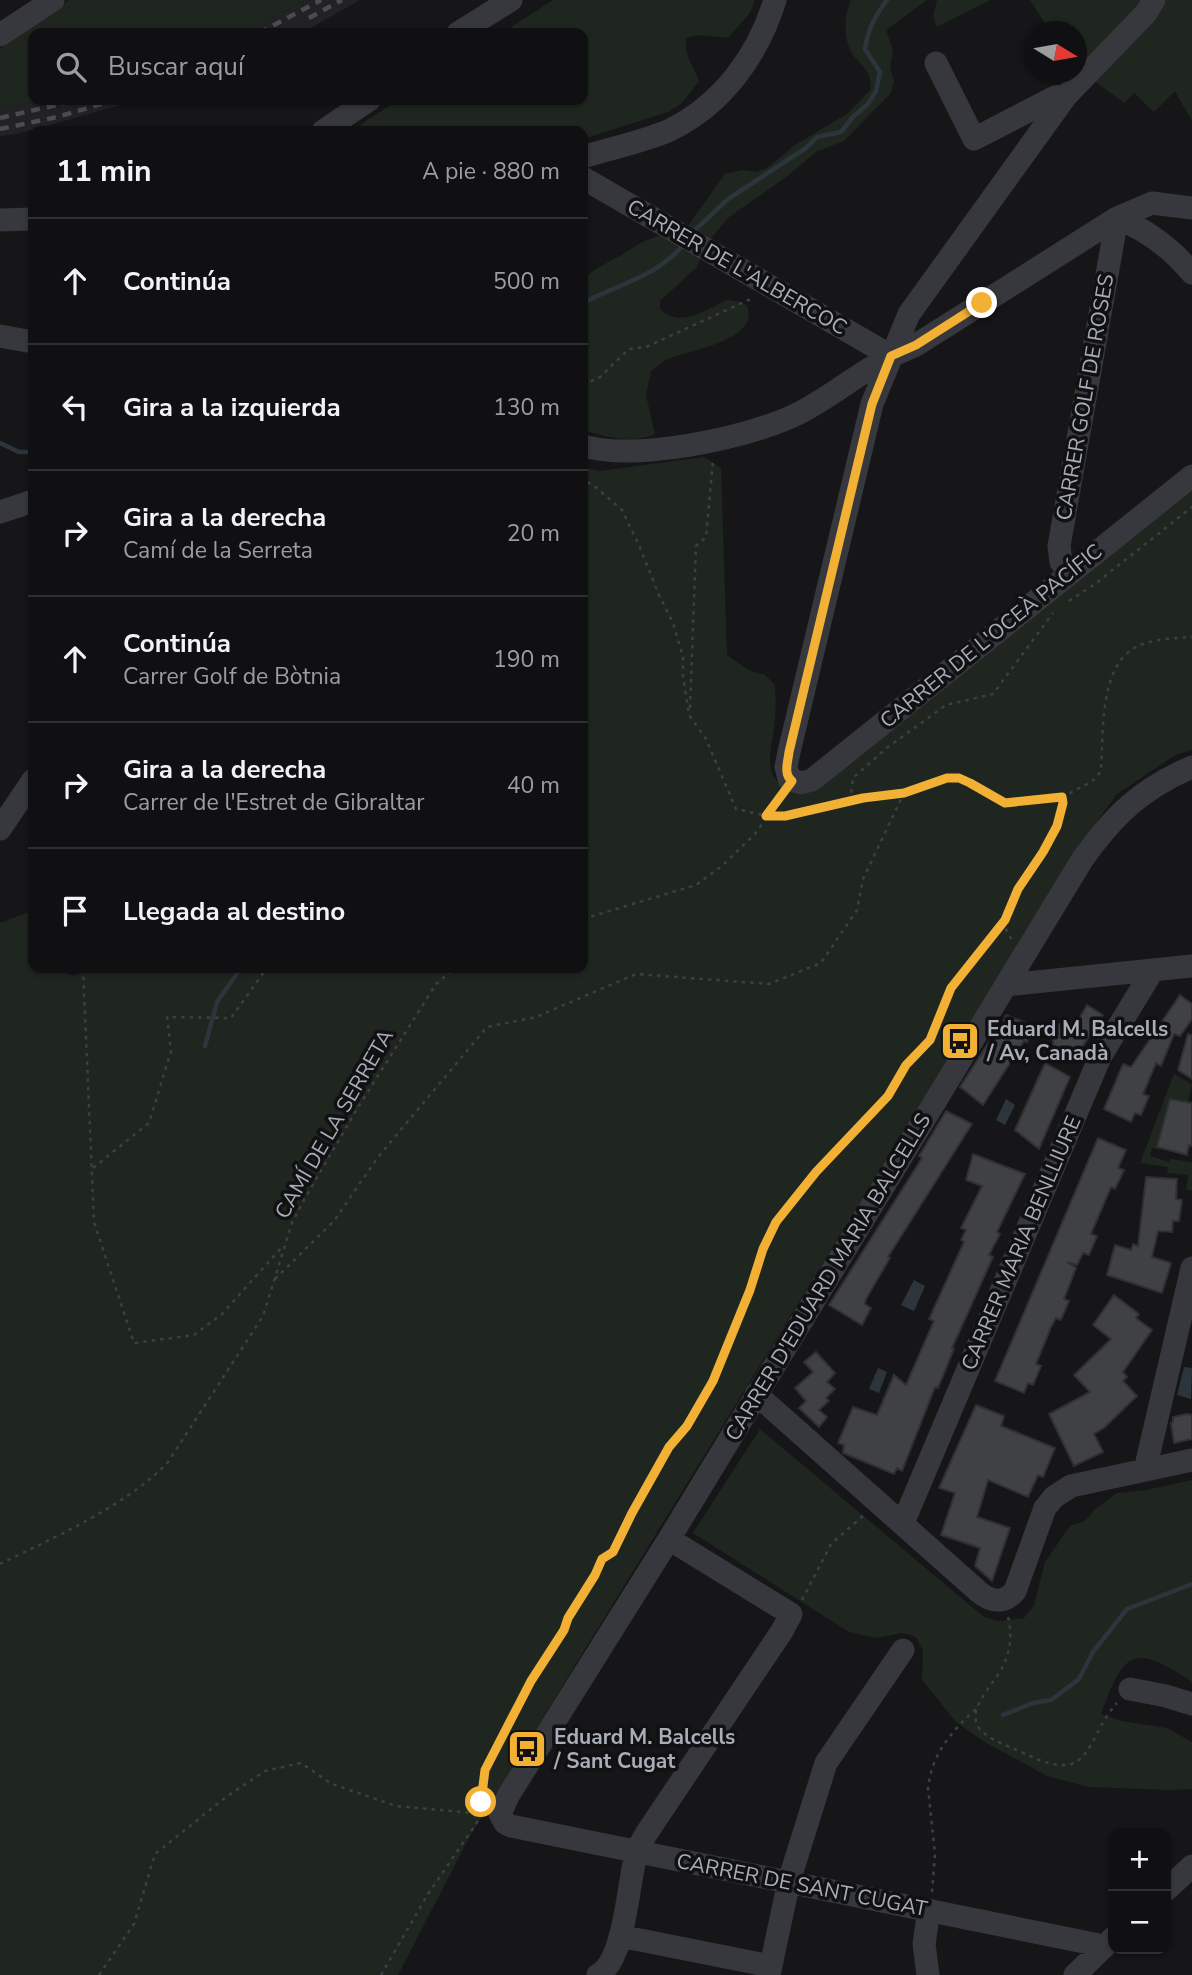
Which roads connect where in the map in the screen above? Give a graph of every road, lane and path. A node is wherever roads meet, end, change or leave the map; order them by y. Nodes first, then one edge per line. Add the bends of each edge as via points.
1 (53, 0) edge
2 (511, 0) edge
3 (775, 0) edge
4 (1154, 0) edge
5 (465, 28) edge
6 (0, 35) edge
7 (936, 63) dead end
8 (1066, 96) junction
9 (362, 105) edge
10 (330, 126) edge
11 (588, 154) edge
12 (588, 181) edge
13 (1192, 208) edge
14 (1117, 218) junction
15 (28, 219) edge
16 (0, 220) edge
17 (1192, 273) edge
18 (775, 288) junction
19 (0, 335) edge
20 (28, 341) edge
21 (891, 356) junction
22 (588, 383) edge
23 (715, 440) junction
24 (588, 447) edge
25 (1192, 476) edge
26 (588, 483) edge
27 (28, 503) edge
28 (1192, 508) edge
29 (0, 512) edge
30 (1071, 572) junction
31 (1065, 603) dead end
32 (1055, 610) dead end
33 (1192, 636) edge
34 (689, 715) junction
35 (1192, 767) edge
36 (790, 778) junction
37 (28, 787) edge
38 (904, 793) junction
39 (1062, 797) junction
40 (850, 801) junction
41 (766, 816) junction
42 (0, 829) edge
43 (588, 917) edge
44 (1192, 966) edge
45 (1153, 970) junction
46 (83, 973) edge
47 (263, 973) edge
48 (449, 973) edge
49 (1006, 985) junction
50 (93, 1168) junction
51 (286, 1244) junction
52 (1192, 1268) edge
53 (275, 1279) junction
54 (756, 1394) junction
55 (1192, 1460) edge
56 (1145, 1470) junction
57 (871, 1510) dead end
58 (902, 1523) junction
59 (669, 1539) junction
60 (0, 1564) edge
61 (1004, 1600) junction
62 (791, 1614) junction
63 (903, 1650) dead end
64 (1130, 1689) joint
65 (1192, 1704) edge
66 (976, 1709) junction
67 (491, 1819) junction
68 (637, 1852) junction
69 (1192, 1867) edge
70 (933, 1880) dead end
71 (789, 1881) junction
72 (1171, 1886) edge
73 (929, 1910) junction
74 (620, 1936) junction
75 (1108, 1942) edge
76 (1108, 1943) edge
77 (770, 1970) edge
78 (99, 1975) edge
79 (381, 1975) edge
80 (598, 1975) edge
81 (928, 1975) edge
82 (1075, 1975) edge

1 - 6 street
2 - 5 street
3 - 11 street via 748,60 712,101 671,129
4 - 8 street
7 - 8 street via 974,139 1055,97
8 - 21 street via 914,306
9 - 10 street
12 - 18 street, CARRER DE L'ALBERCOC
13 - 14 street via 1152,203
14 - 17 street via 1173,251
14 - 21 street via 916,345
14 - 30 street, CARRER GOLF DE ROSES via 1059,546 1061,562
15 - 16 street
18 - 21 street, CARRER DE L'ALBERCOC
18 - 22 path via 646,347 629,349
19 - 20 street
21 - 23 street via 792,416
21 - 36 street via 872,404 789,752
23 - 24 street via 635,450
23 - 34 path via 706,537 696,546
25 - 30 street, CARRER DE L'OCEÀ PACÍFIC
26 - 34 path via 622,510 673,623 684,657
27 - 29 street
28 - 31 path
30 - 36 street, CARRER DE L'OCEÀ PACÍFIC via 811,780
32 - 40 path via 993,694 946,705 888,747 853,778
33 - 39 path via 1136,647 1120,663 1104,706 1098,776
34 - 41 path via 706,739 736,809
35 - 49 street, CARRER D'EDUARD MARIA BALCELLS via 1163,780 1130,804 1102,833
36 - 41 path
37 - 42 street
38 - 39 path via 959,778 1005,803
38 - 40 path
38 - 53 path via 863,879 858,911 821,963 769,984 636,974 536,1017 487,1027 378,1157 334,1222
39 - 67 path via 1057,826 1043,852 1018,889 1005,920 951,988 930,1040 906,1065 888,1096 776,1222 721,1364 699,1407 669,1447 613,1552 602,1559 485,1770
40 - 41 path via 794,815
41 - 43 path via 755,834 696,885
44 - 45 street
45 - 49 street
45 - 58 street, CARRER MARIA BENLLIURE via 1100,1057
46 - 50 path
47 - 50 path via 231,1018 167,1017 171,1051 149,1123
48 - 51 path, CAMÍ DE LA SERRETA via 436,984 357,1109 305,1198
49 - 54 street, CARRER D'EDUARD MARIA BALCELLS
50 - 51 path via 94,1222 134,1343 194,1335 222,1314
51 - 53 path, CAMÍ DE LA SERRETA
52 - 56 street
53 - 60 path, CAMÍ DE LA SERRETA via 262,1317 153,1478 79,1525
54 - 58 street
54 - 59 street, CARRER D'EDUARD MARIA BALCELLS
55 - 56 street
56 - 61 street via 1071,1486 1054,1497 1045,1508 1015,1591
57 - 62 path via 831,1544
58 - 61 street via 984,1596
59 - 62 street
59 - 67 street, CARRER D'EDUARD MARIA BALCELLS
61 - 66 path via 1011,1632 1009,1651
62 - 68 street
63 - 71 street via 826,1763
64 - 65 street
64 - 66 path via 1106,1715 1090,1748 1066,1766 1048,1764 989,1736 976,1721
66 - 70 path via 943,1745 929,1778
67 - 68 street, CARRER DE SANT CUGAT
67 - 78 path via 396,1806 332,1784 301,1763 265,1771 155,1854 134,1924
67 - 79 path via 428,1895
68 - 71 street, CARRER DE SANT CUGAT
68 - 74 street
69 - 72 street
71 - 73 street, CARRER DE SANT CUGAT
71 - 77 street
73 - 75 street, CARRER DE SANT CUGAT
73 - 81 street via 924,1944
74 - 77 street
74 - 80 street via 612,1961
76 - 82 street

